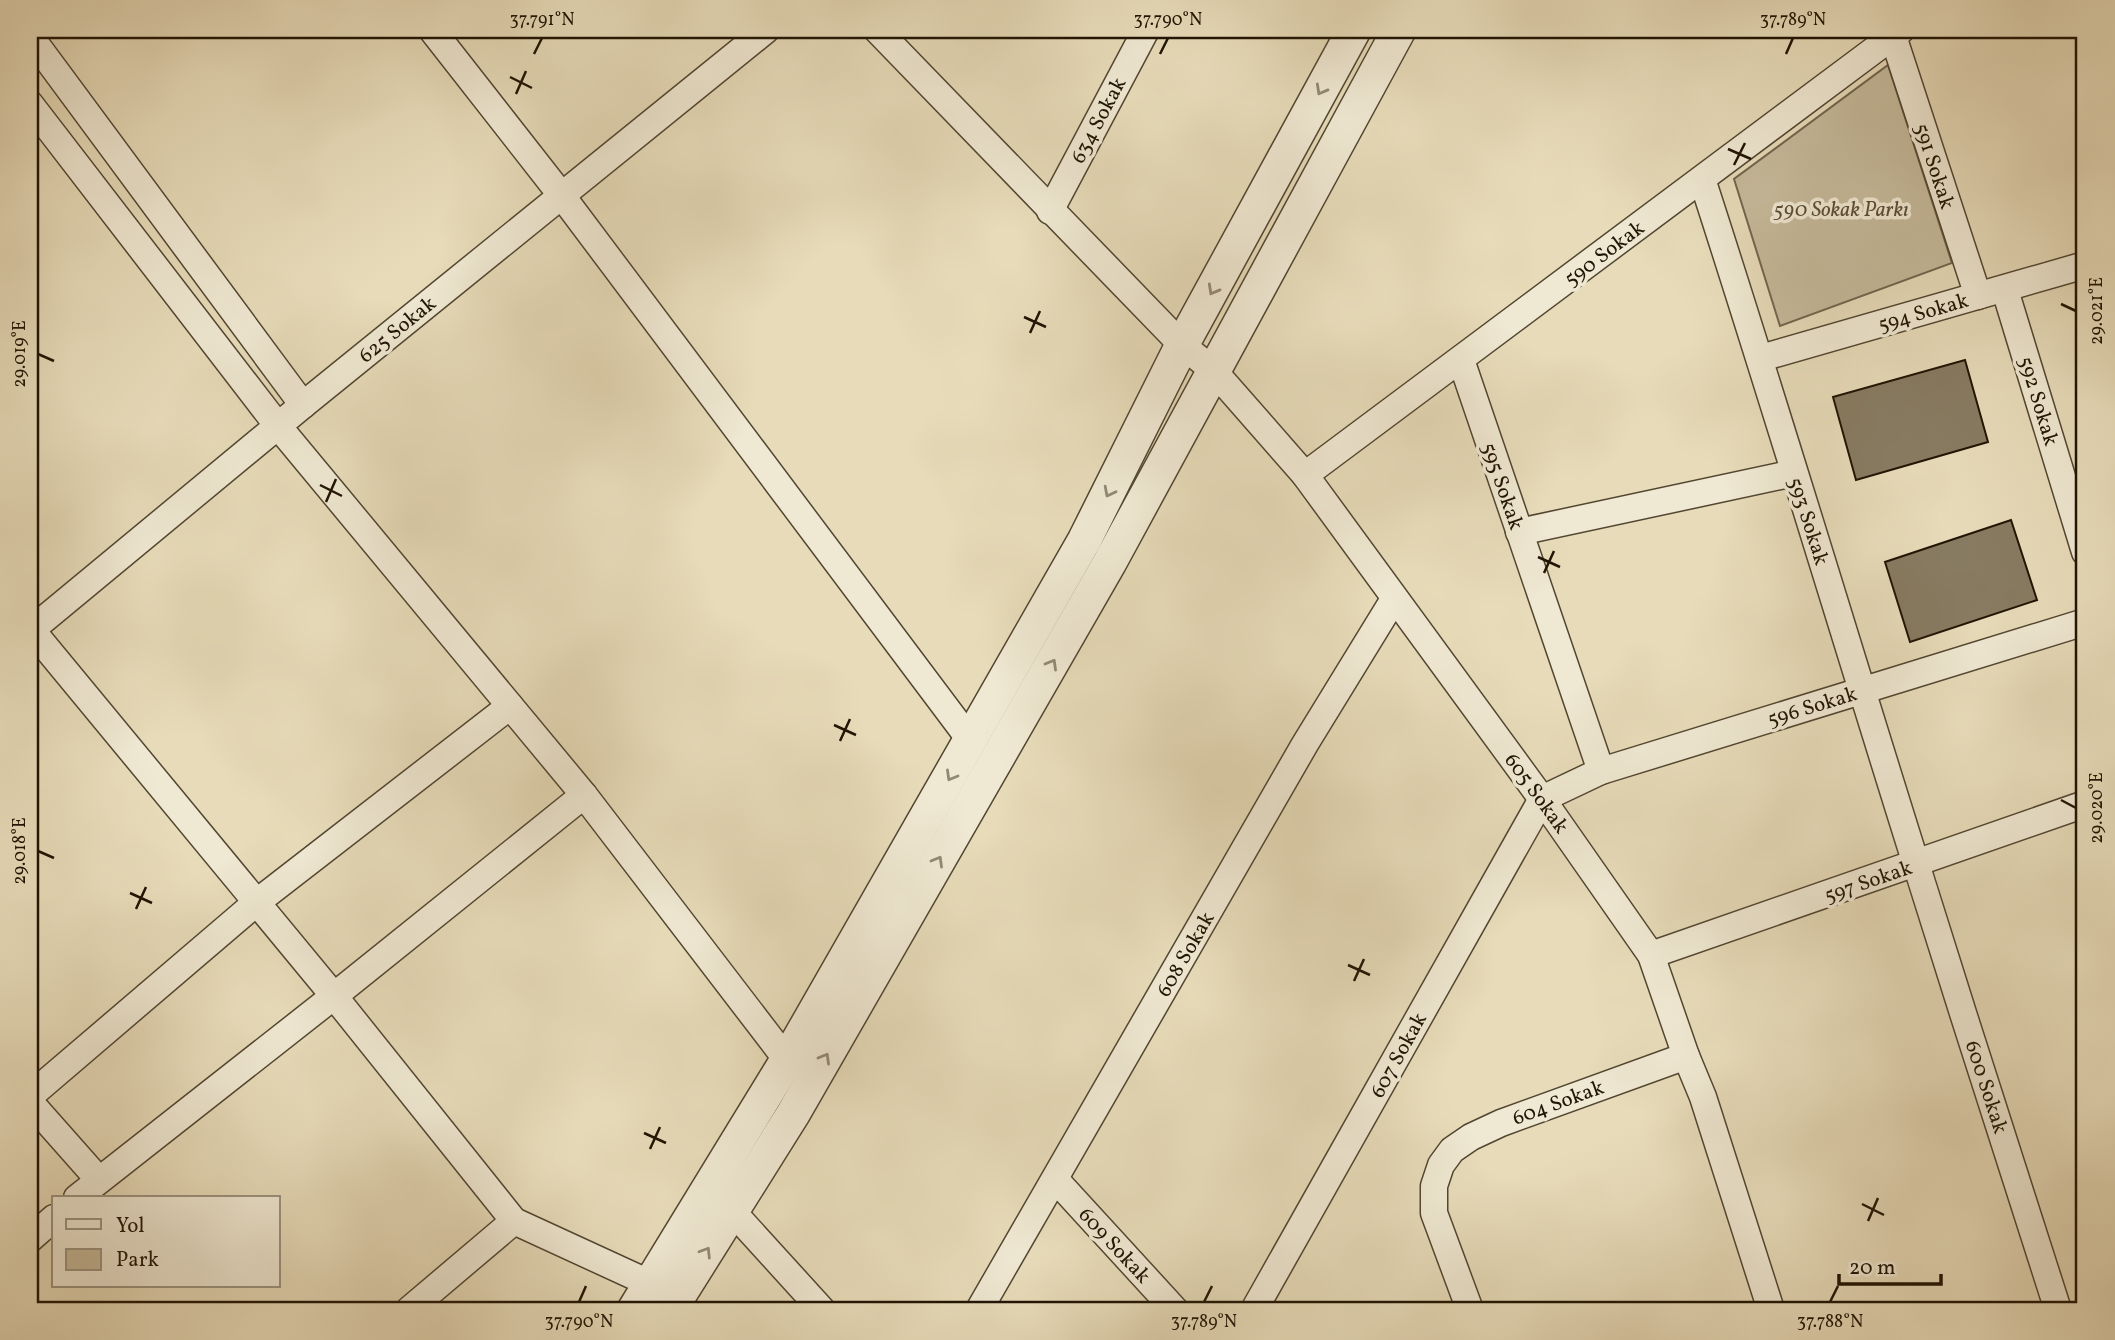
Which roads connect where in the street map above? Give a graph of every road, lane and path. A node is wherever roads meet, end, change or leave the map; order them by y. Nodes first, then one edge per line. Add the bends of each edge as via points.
1 (432, 30) edge
2 (766, 30) edge
3 (877, 30) edge
4 (1146, 30) edge
5 (1354, 30) edge
6 (1399, 30) edge
7 (1897, 33) edge
8 (30, 36) edge
9 (30, 104) edge
10 (1702, 179) junction
11 (562, 195) junction
12 (1051, 211) junction
13 (2085, 265) edge
14 (2005, 290) junction
15 (1978, 296) junction
16 (1182, 345) junction
17 (1760, 358) junction
18 (1461, 360) junction
19 (1213, 370) junction
20 (303, 405) junction
21 (278, 426) junction
22 (1794, 473) junction
23 (1305, 475) junction
24 (1519, 533) junction
25 (2085, 552) edge
26 (1394, 599) junction
27 (2085, 622) edge
28 (30, 630) edge
29 (1864, 691) junction
30 (510, 706) junction
31 (971, 741) junction
32 (1601, 771) junction
33 (584, 795) junction
34 (1542, 799) junction
35 (2085, 804) edge
36 (1916, 864) junction
37 (257, 902) junction
38 (1651, 955) junction
39 (334, 996) junction
40 (1686, 1056) junction
41 (788, 1060) junction
42 (30, 1096) edge
43 (30, 1102) edge
44 (99, 1180) junction
45 (1055, 1180) junction
46 (79, 1196) edge
47 (732, 1211) junction
48 (52, 1220) edge
49 (514, 1221) junction
50 (30, 1239) edge
51 (643, 1297) edge
52 (409, 1310) edge
53 (670, 1310) edge
54 (822, 1310) edge
55 (979, 1310) edge
56 (1175, 1310) edge
57 (1254, 1310) edge
58 (1470, 1310) edge
59 (1771, 1310) edge
60 (2058, 1310) edge

1 - 11 street
2 - 11 street, 625 Sokak
3 - 12 street, 605 Sokak
4 - 12 street, 634 Sokak
5 -> 16 street
6 - 19 street
7 - 10 street, 590 Sokak
7 - 15 street, 591 Sokak
8 - 20 street
9 - 21 street
10 - 17 street, 593 Sokak
10 - 18 street, 590 Sokak
11 - 20 street, 625 Sokak
11 - 31 street
12 - 16 street, 605 Sokak
13 - 14 street, 594 Sokak
14 - 15 street, 594 Sokak
14 - 25 street, 592 Sokak
15 - 17 street, 594 Sokak
16 - 19 street, 605 Sokak
16 -> 31 street via 1084,541
17 - 22 street, 593 Sokak
18 - 23 street, 590 Sokak
18 - 24 street, 595 Sokak
19 - 23 street, 605 Sokak
47 -> 19 street via 793,1114 1096,586
20 - 21 street, 625 Sokak
21 - 28 street, 625 Sokak
21 - 30 street
22 - 24 street
22 - 29 street, 593 Sokak
23 - 26 street, 605 Sokak
24 - 32 street, 595 Sokak
26 - 34 street, 605 Sokak
26 - 45 street, 608 Sokak via 1305,744
27 - 29 street, 596 Sokak
28 - 37 street
29 - 32 street, 596 Sokak
29 - 36 street, 593 Sokak
30 - 33 street
30 - 37 street
31 -> 41 street
32 - 34 street, 596 Sokak
33 - 39 street
33 - 41 street
34 - 38 street, 605 Sokak
34 - 57 street, 607 Sokak
35 - 36 street, 597 Sokak
36 - 38 street, 597 Sokak
36 - 60 street, 600 Sokak
37 - 39 street
37 - 42 street
38 - 40 street, 605 Sokak
39 - 44 street
39 - 49 street
40 - 58 street, 604 Sokak via 1501,1123 1452,1150 1434,1186 1434,1213
40 - 59 street, 605 Sokak
41 - 51 street
43 - 44 street
44 - 46 street
45 - 55 street, 608 Sokak
45 - 56 street, 609 Sokak
53 -> 47 street
47 - 54 street
48 - 50 street
49 - 51 street
49 - 52 street

